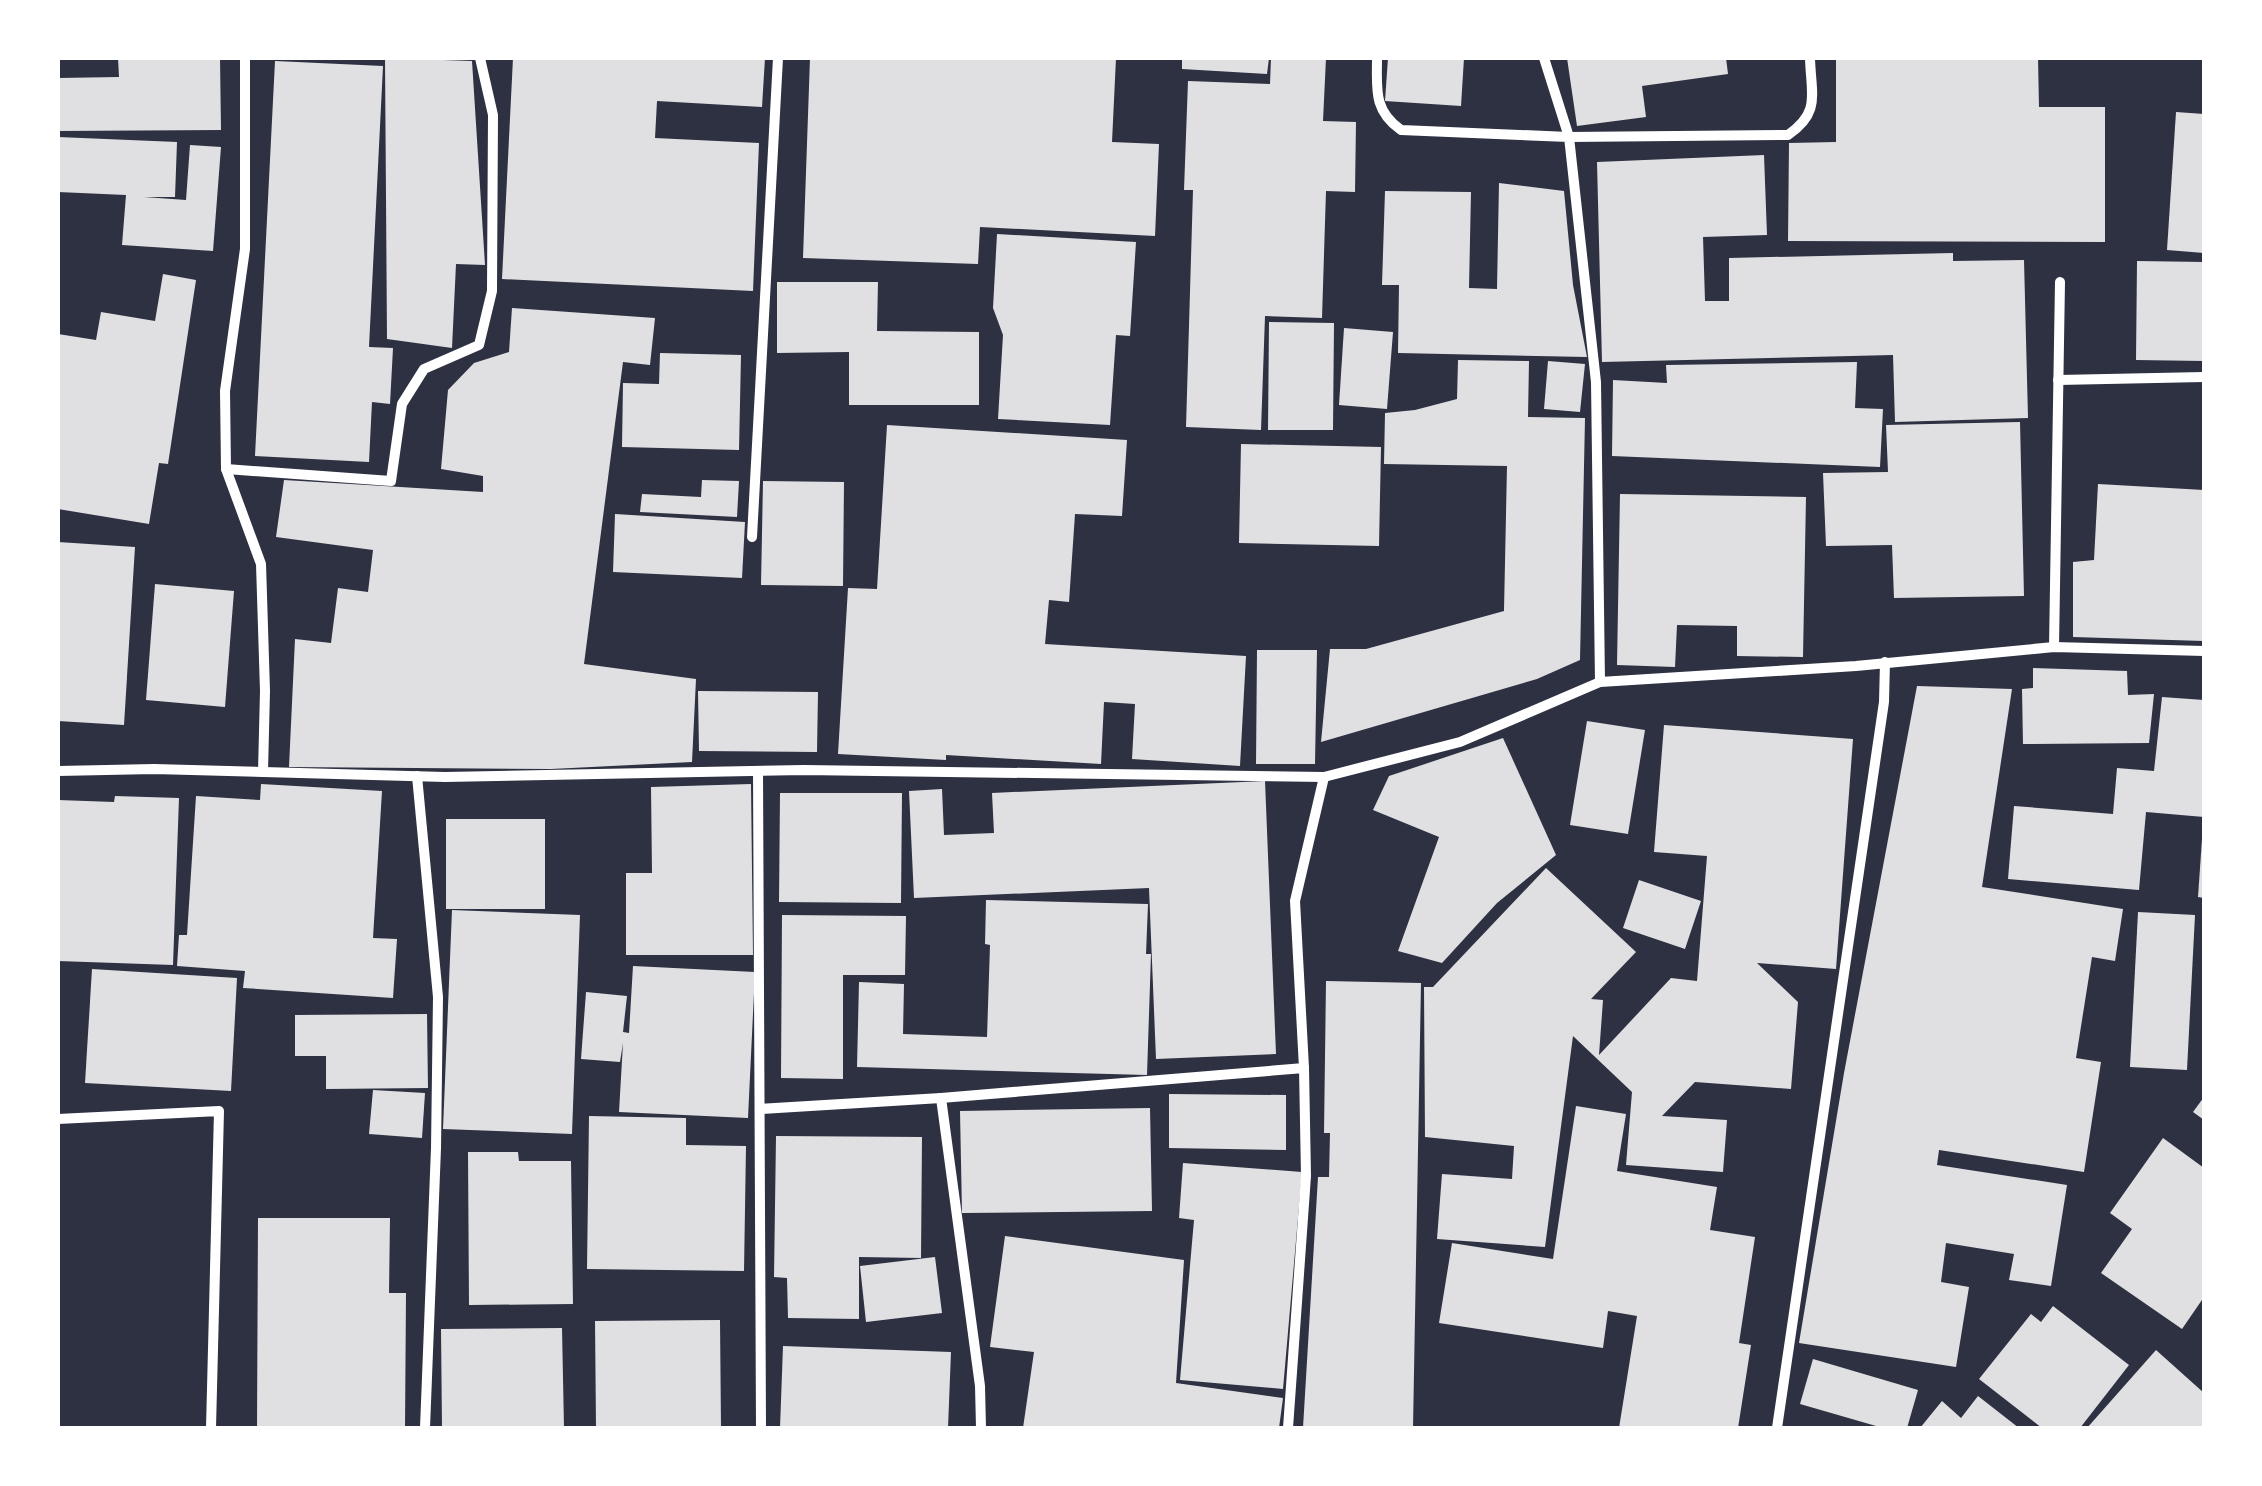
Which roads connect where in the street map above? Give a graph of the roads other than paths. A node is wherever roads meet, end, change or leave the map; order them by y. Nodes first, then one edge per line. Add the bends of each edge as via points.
1 (244, 58) edge
2 (480, 58) edge
3 (778, 58) edge
4 (1376, 58) edge
5 (1544, 58) edge
6 (1810, 58) edge
7 (1569, 137) junction
8 (2060, 282) dead end
9 (2204, 377) edge
10 (2058, 380) junction
11 (226, 469) junction
12 (752, 537) dead end
13 (2054, 647) junction
14 (2204, 651) edge
15 (1885, 662) junction
16 (1600, 682) junction
17 (58, 771) edge
18 (758, 771) junction
19 (262, 772) junction
20 (416, 776) junction
21 (1324, 777) junction
22 (1304, 1068) junction
23 (940, 1098) junction
24 (760, 1110) junction
25 (58, 1119) edge
26 (211, 1428) edge
27 (425, 1428) edge
28 (760, 1428) edge
29 (980, 1428) edge
30 (1288, 1428) edge
31 (1778, 1428) edge

1 - 11 street via 246,249 225,391
2 - 11 street via 493,134 492,291 479,345 424,370 402,404 392,481
3 - 12 street
4 - 7 street via 1377,96 1386,120 1402,130
5 - 7 street
6 - 7 street via 1808,121 1788,135
7 - 16 street via 1596,382
8 - 10 street
9 - 10 street
10 - 13 street
11 - 19 street via 261,564
13 - 14 street
13 - 15 street
15 - 16 street
15 - 31 street
16 - 21 street via 1460,742
17 - 19 street
18 - 20 street
18 - 21 street
18 - 24 street
19 - 20 street
20 - 27 street via 438,997
21 - 22 street via 1296,901
22 - 23 street
22 - 30 street via 1306,1176
23 - 24 street
23 - 29 street via 980,1386
24 - 28 street
25 - 26 street via 220,1111

